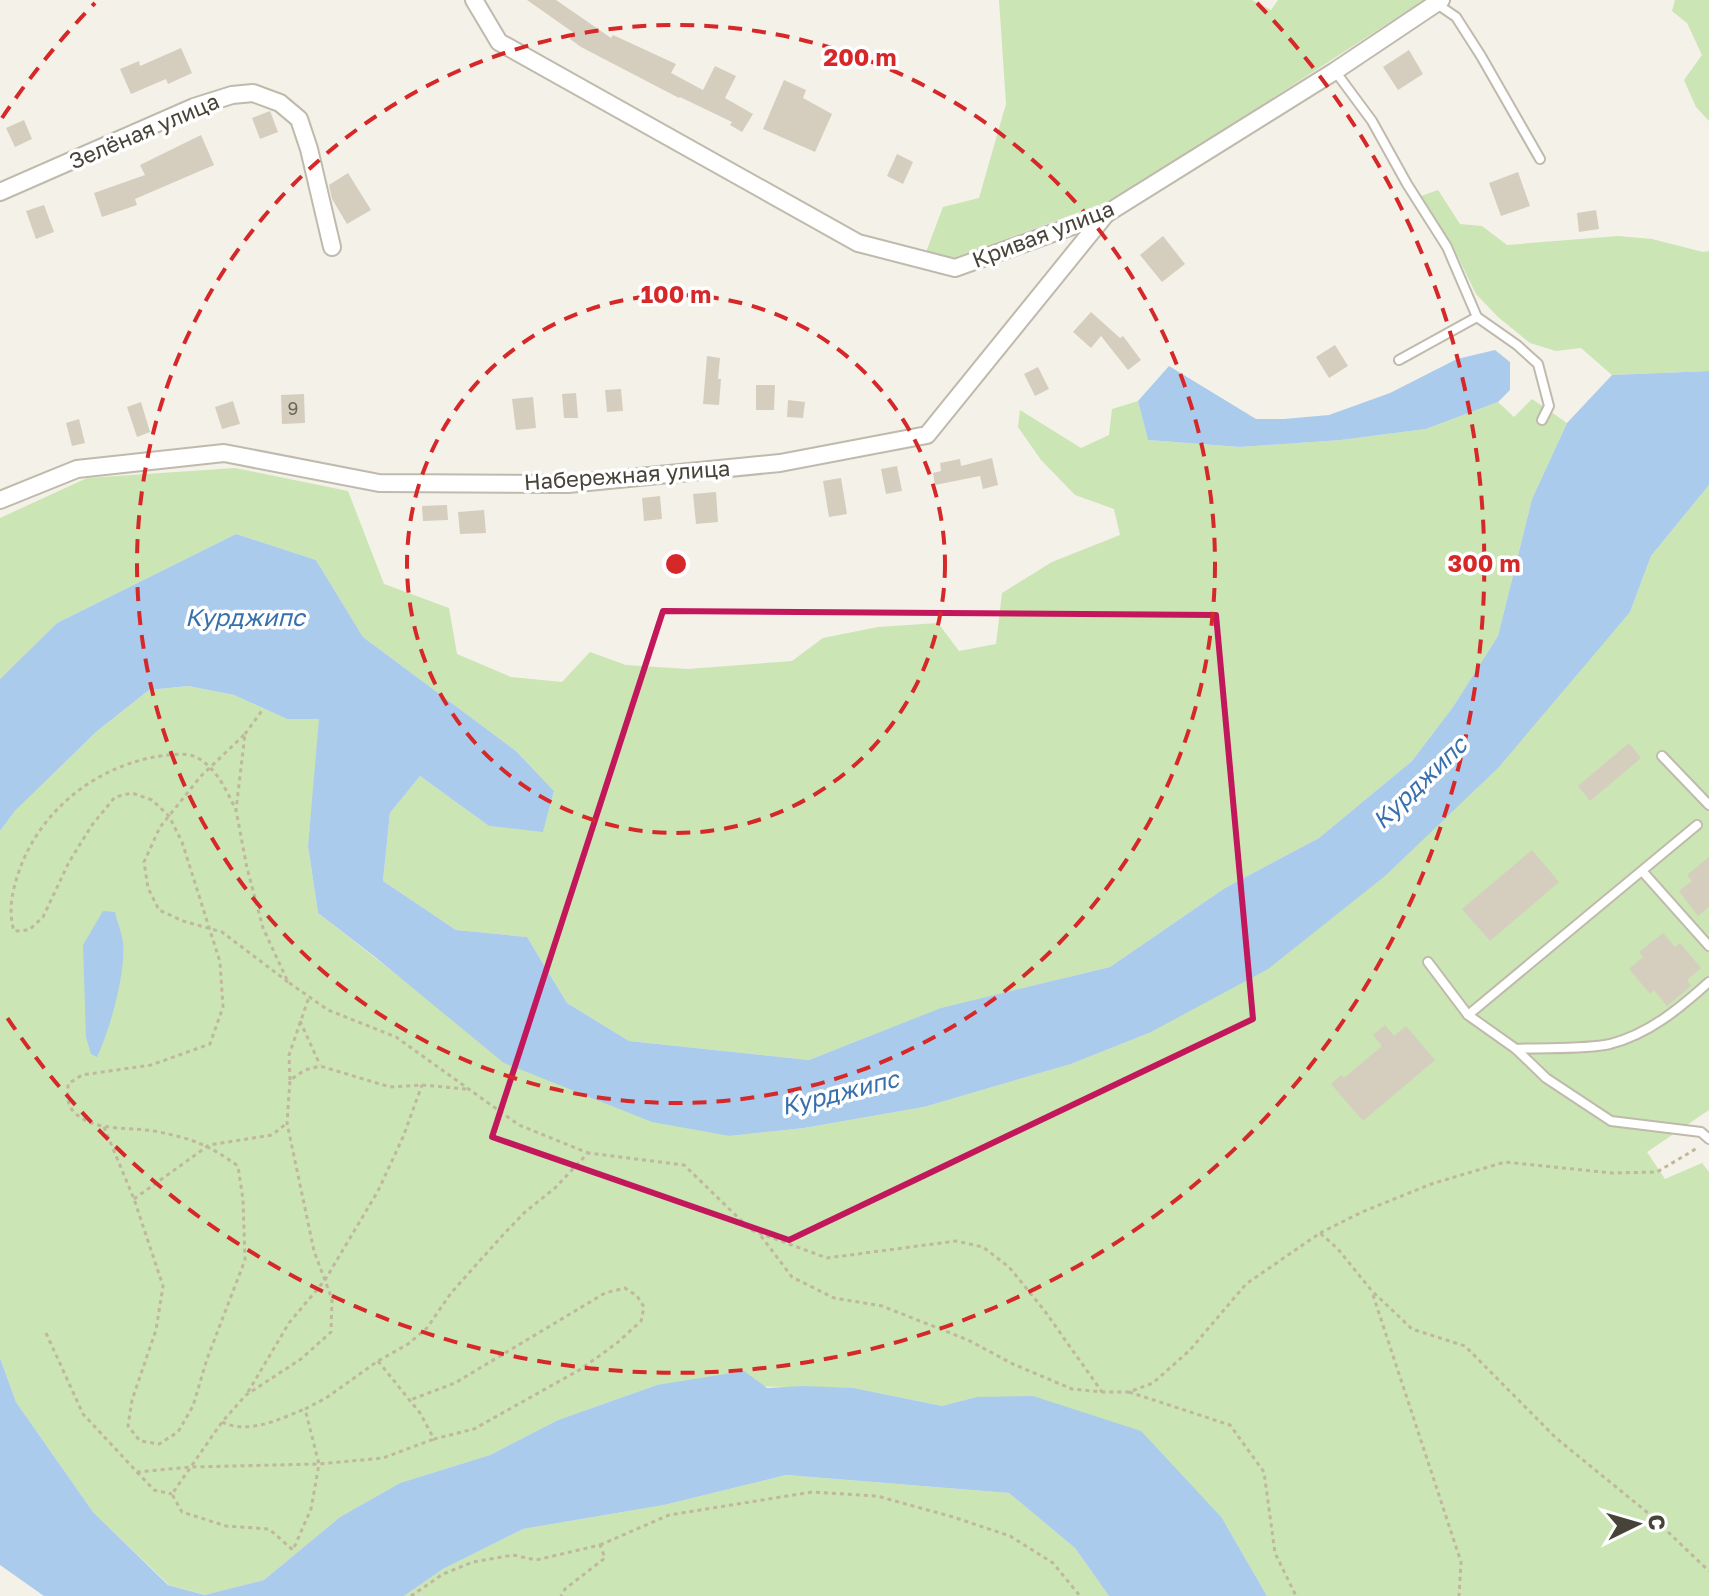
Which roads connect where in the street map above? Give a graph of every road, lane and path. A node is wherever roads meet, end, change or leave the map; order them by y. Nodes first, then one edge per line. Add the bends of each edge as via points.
1 (474, 0) edge
2 (1438, 2) edge
3 (1335, 71) junction
4 (1540, 159) dead end
5 (0, 192) edge
6 (1106, 214) junction
7 (332, 247) dead end
8 (1477, 317) junction
9 (1399, 360) dead end
10 (1542, 420) dead end
11 (0, 500) edge
12 (263, 709) dead end
13 (245, 734) junction
14 (1662, 756) dead end
15 (209, 767) junction
16 (1709, 805) edge
17 (236, 810) junction
18 (169, 816) junction
19 (1697, 825) dead end
20 (1643, 872) junction
21 (212, 929) junction
22 (1709, 946) edge
23 (1428, 962) dead end
24 (288, 982) junction
25 (1709, 982) edge
26 (309, 997) junction
27 (1468, 1015) junction
28 (300, 1021) junction
29 (1516, 1049) junction
30 (320, 1066) junction
31 (290, 1080) junction
32 (422, 1085) junction
33 (466, 1089) junction
34 (287, 1123) junction
35 (104, 1127) junction
36 (1709, 1140) edge
37 (209, 1145) junction
38 (588, 1153) junction
39 (134, 1199) junction
40 (1320, 1233) junction
41 (761, 1236) junction
42 (325, 1280) junction
43 (1372, 1291) junction
44 (46, 1333) dead end
45 (378, 1361) junction
46 (1102, 1392) junction
47 (1129, 1392) junction
48 (246, 1395) junction
49 (410, 1400) junction
50 (305, 1409) junction
51 (222, 1422) junction
52 (434, 1439) junction
53 (319, 1464) junction
54 (190, 1467) junction
55 (137, 1472) junction
56 (172, 1494) junction
57 (600, 1545) junction
58 (1709, 1571) edge
59 (411, 1596) edge
60 (561, 1596) edge
61 (1080, 1596) edge
62 (1296, 1596) edge
63 (1459, 1596) edge

1 - 6 street, Кривая улица via 499,42 858,243 955,268
2 - 3 street, Кривая улица
2 - 4 lane via 1456,17
3 - 6 street, Кривая улица
3 - 8 lane via 1372,121 1447,247
5 - 7 street, Зелёная улица via 194,107 253,93 280,103 299,119
6 - 11 street, Набережная улица via 927,435 780,463 568,484 379,483 224,453 77,469
8 - 9 lane
8 - 10 lane via 1538,364 1549,406
12 - 13 path
13 - 15 path
13 - 17 path
14 - 16 lane
15 - 17 path
15 - 18 path
15 - 18 path via 193,756 167,755 112,769 74,793 26,852 9,915 14,931 29,930 43,917 69,862 115,797 142,796
17 - 24 path via 263,928
18 - 21 path
18 - 21 path via 144,862 148,888 159,910
19 - 20 lane
20 - 22 lane
20 - 27 lane
21 - 24 path
21 - 35 path via 223,1007 210,1044 151,1065 82,1075 68,1084 68,1105 77,1116
23 - 27 lane
24 - 26 path
25 - 29 lane via 1667,1018 1637,1035 1607,1044
26 - 28 path
26 - 33 path via 396,1037
27 - 29 lane
28 - 30 path
28 - 31 path via 289,1055
29 - 36 lane via 1546,1078 1611,1121 1701,1132
30 - 31 path
30 - 32 path via 390,1087
31 - 34 path
32 - 33 path
32 - 42 path via 378,1191
33 - 38 path via 519,1125
34 - 37 path via 272,1135
34 - 42 path
35 - 37 path via 156,1131
35 - 39 path
36 - 40 path via 1657,1172 1505,1162 1431,1184
37 - 39 path
37 - 39 path via 238,1166 245,1260 193,1406 178,1432 159,1444 140,1441 128,1426 163,1286
38 - 41 path via 684,1165
38 - 45 path via 501,1237 427,1328
40 - 43 path
40 - 47 path via 1246,1284 1190,1350 1153,1383
41 - 46 path via 792,1277 834,1298 882,1306 1072,1389
41 - 46 path via 827,1258 956,1241 983,1247 1009,1267
42 - 48 path via 289,1323
42 - 48 path via 332,1299 331,1332
43 - 58 path via 1412,1329 1465,1346 1556,1438
43 - 63 path via 1461,1562
44 - 55 path via 83,1414
45 - 49 path
45 - 50 path
46 - 47 path
47 - 62 path via 1230,1425 1264,1472 1275,1553
48 - 51 path
49 - 52 path
49 - 52 path via 455,1383 605,1293 625,1288 644,1307 641,1321 581,1369 474,1429
50 - 51 path via 246,1428
50 - 53 path
51 - 54 path
52 - 53 path via 383,1458
53 - 54 path
53 - 56 path via 311,1509 293,1550 269,1529 226,1526 182,1512
54 - 55 path
54 - 56 path
55 - 56 path via 154,1490
57 - 59 path via 536,1560 513,1555 473,1562
57 - 60 path via 605,1558
57 - 61 path via 669,1515 812,1492 877,1496 1010,1536 1053,1563

